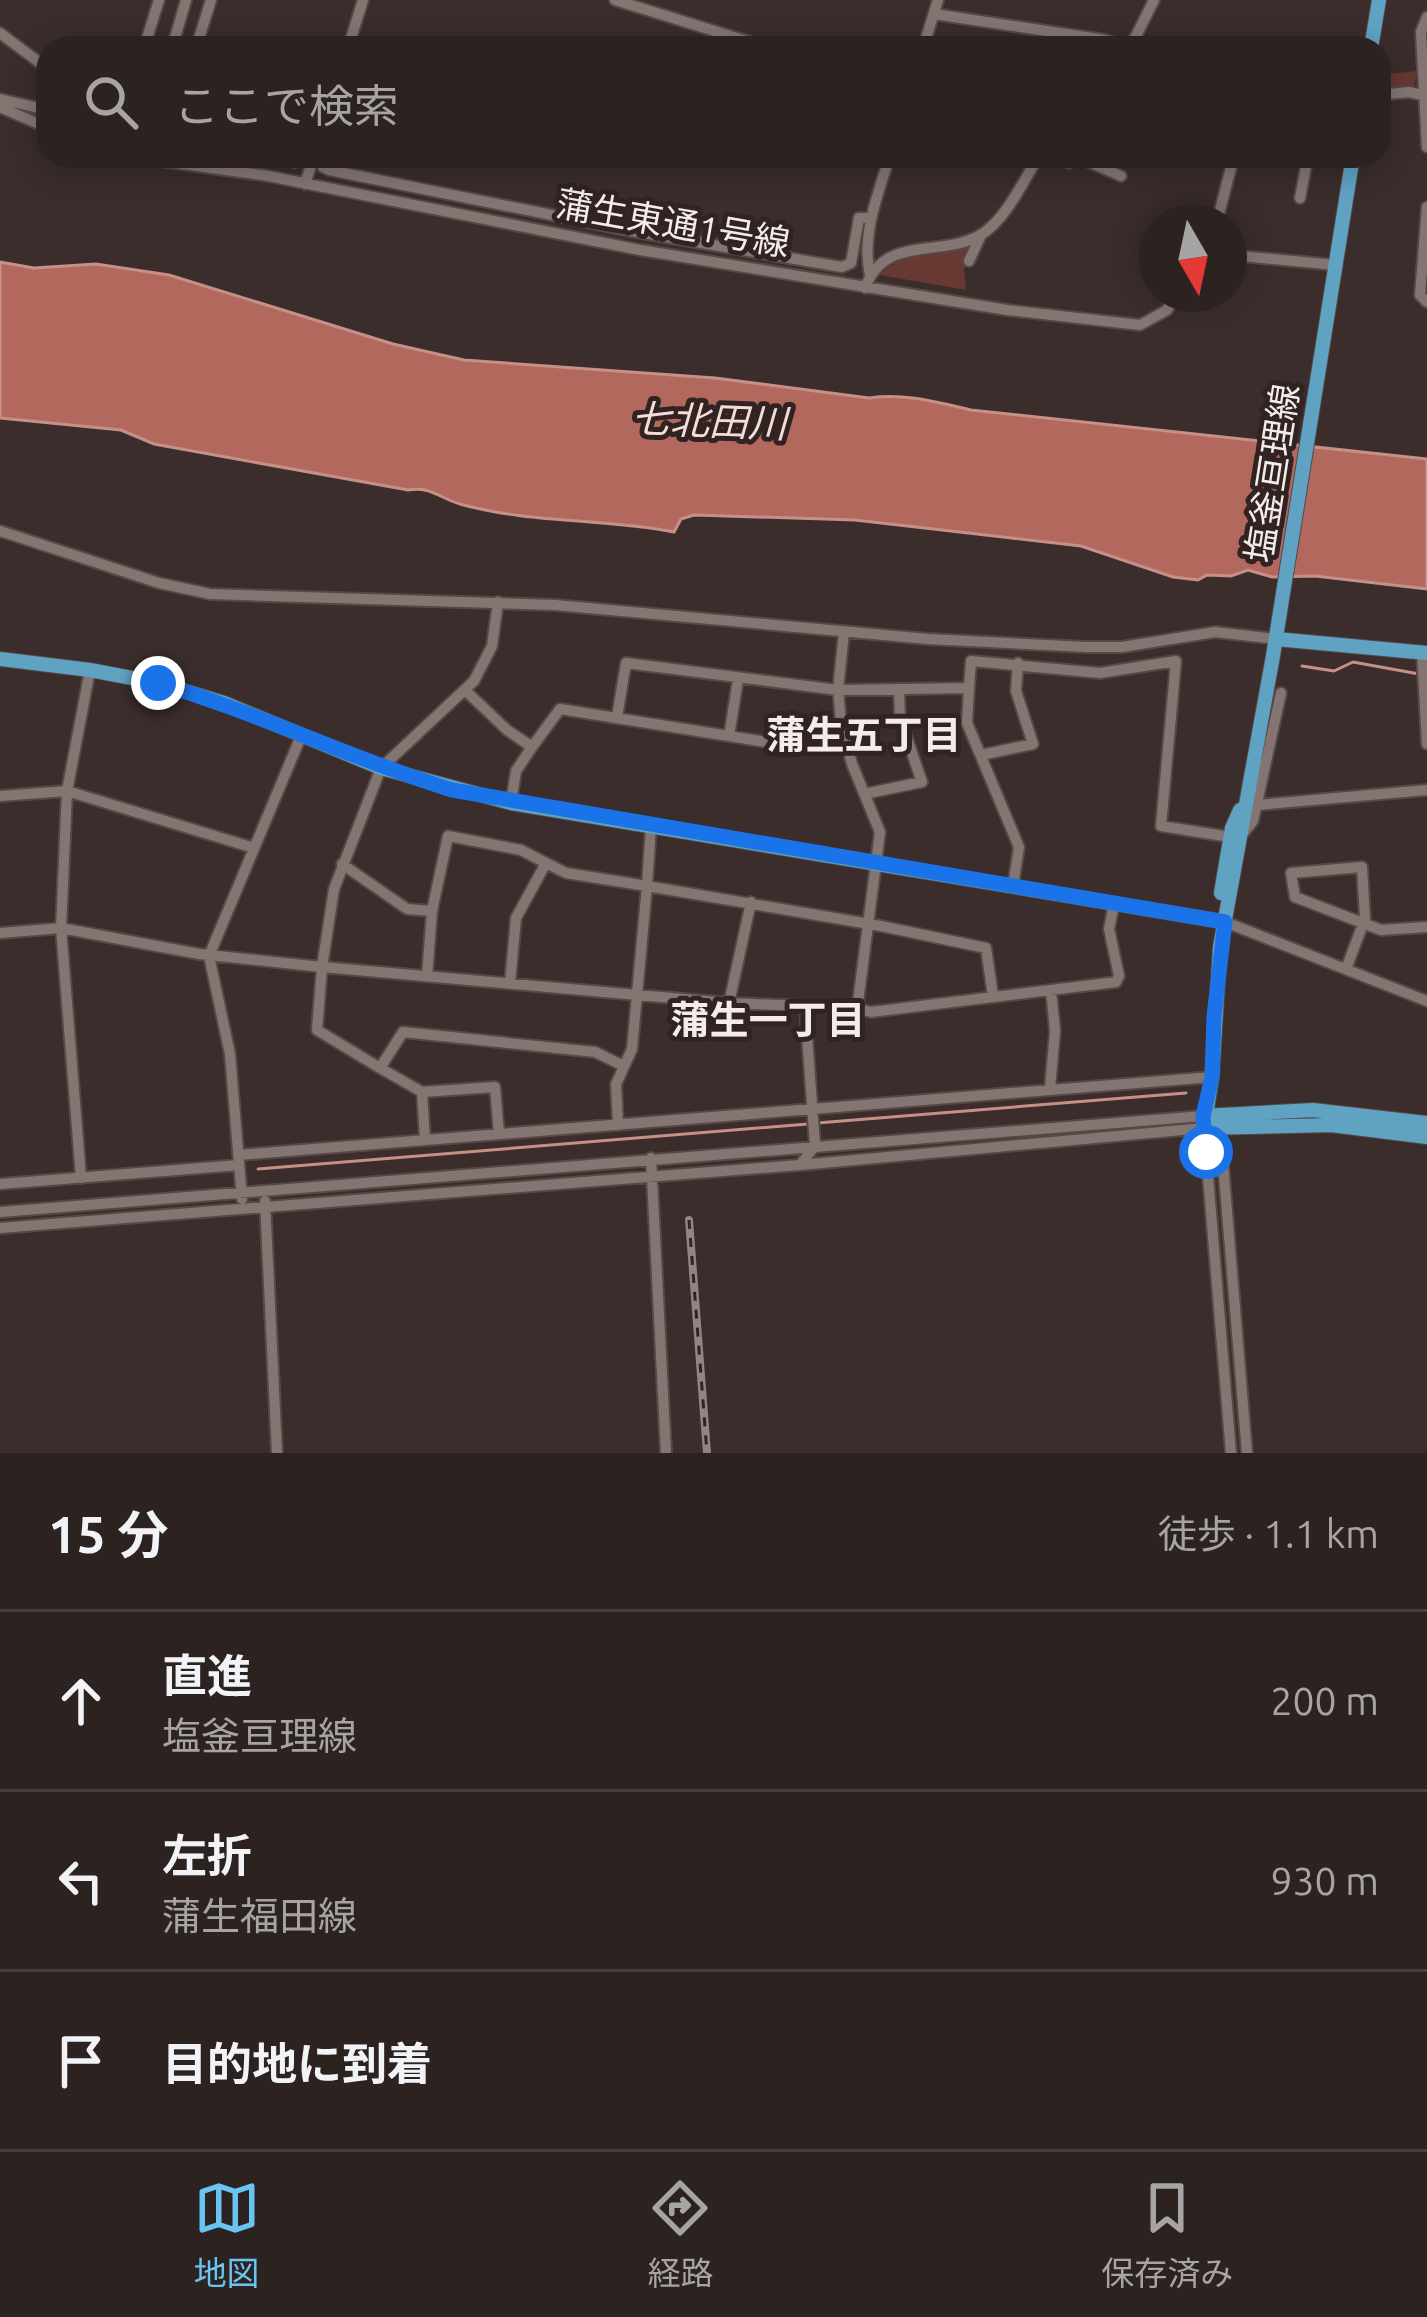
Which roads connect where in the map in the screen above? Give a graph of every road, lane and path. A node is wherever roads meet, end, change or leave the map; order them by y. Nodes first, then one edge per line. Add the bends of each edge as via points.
1 (159, 0) edge
2 (186, 0) edge
3 (211, 0) edge
4 (363, 0) edge
5 (615, 0) edge
6 (938, 0) edge
7 (1154, 0) edge
8 (1379, 0) edge
9 (934, 14) junction
10 (1427, 17) edge
11 (1424, 32) edge
12 (0, 33) edge
13 (148, 36) edge
14 (176, 36) edge
15 (200, 36) edge
16 (352, 36) edge
17 (730, 36) edge
18 (927, 36) edge
19 (1080, 36) edge
20 (1135, 36) edge
21 (1373, 36) edge
22 (36, 60) edge
23 (1425, 70) edge
24 (1391, 94) edge
25 (1426, 95) edge
26 (0, 103) edge
27 (36, 108) edge
28 (36, 122) edge
29 (1426, 133) edge
30 (1427, 147) edge
31 (211, 168) edge
32 (308, 168) edge
33 (325, 168) edge
34 (887, 168) edge
35 (1032, 168) edge
36 (1102, 168) edge
37 (1231, 168) edge
38 (1306, 168) edge
39 (1352, 168) edge
40 (1121, 176) dead end
41 (305, 184) junction
42 (1300, 198) dead end
43 (1222, 204) edge
44 (1427, 207) edge
45 (872, 218) junction
46 (981, 235) junction
47 (1247, 257) edge
48 (969, 261) dead end
49 (1336, 266) junction
50 (1424, 269) edge
51 (868, 282) junction
52 (1427, 302) edge
53 (1163, 312) edge
54 (0, 531) edge
55 (497, 602) junction
56 (844, 632) junction
57 (1276, 634) junction
58 (1425, 653) edge
59 (0, 659) edge
60 (1018, 663) junction
61 (90, 670) junction
62 (738, 680) junction
63 (969, 688) junction
64 (898, 689) junction
65 (838, 690) junction
66 (466, 692) junction
67 (1281, 693) dead end
68 (617, 717) junction
69 (302, 734) junction
70 (730, 736) junction
71 (844, 740) junction
72 (1427, 744) edge
73 (532, 747) junction
74 (981, 755) junction
75 (381, 768) junction
76 (1427, 790) edge
77 (67, 791) junction
78 (864, 794) junction
79 (0, 796) edge
80 (1251, 801) junction
81 (511, 803) junction
82 (651, 826) junction
83 (1236, 836) junction
84 (254, 848) junction
85 (546, 863) junction
86 (342, 864) junction
87 (876, 864) junction
88 (646, 886) junction
89 (1013, 886) junction
90 (751, 902) junction
91 (1114, 904) junction
92 (433, 911) junction
93 (1225, 922) junction
94 (868, 924) junction
95 (1363, 924) junction
96 (1427, 927) edge
97 (62, 928) junction
98 (0, 933) edge
99 (209, 956) junction
100 (322, 967) junction
101 (1346, 969) junction
102 (428, 976) junction
103 (510, 983) junction
104 (1051, 990) junction
105 (637, 994) junction
106 (993, 996) junction
107 (1427, 1001) edge
108 (729, 1004) junction
109 (805, 1008) junction
110 (854, 1008) junction
111 (624, 1066) junction
112 (380, 1068) junction
113 (1050, 1088) junction
114 (422, 1092) junction
115 (1212, 1103) junction
116 (813, 1112) junction
117 (1427, 1123) edge
118 (618, 1124) junction
119 (499, 1134) junction
120 (1427, 1137) edge
121 (815, 1139) junction
122 (425, 1140) junction
123 (651, 1158) junction
124 (238, 1160) junction
125 (800, 1165) junction
126 (538, 1167) junction
127 (652, 1177) junction
128 (81, 1178) junction
129 (0, 1184) edge
130 (540, 1186) junction
131 (264, 1192) junction
132 (242, 1193) junction
133 (265, 1206) junction
134 (243, 1208) junction
135 (0, 1211) edge
136 (0, 1228) edge
137 (277, 1453) edge
138 (666, 1453) edge
139 (1231, 1453) edge
140 (1246, 1453) edge

1 - 13 street
2 - 14 street
3 - 15 street
4 - 16 street
5 - 17 street
6 - 9 street
7 - 20 street
8 - 21 main road
9 - 18 street
9 - 19 street
10 - 11 street
11 - 23 street
12 - 22 street
23 - 25 street
24 - 25 street
25 - 29 street
26 - 27 street
26 - 28 street
29 - 30 street
31 - 41 street, 蒲生東通1号線
32 - 41 street
33 - 45 street via 842,267 851,263 859,218
34 - 45 street
35 - 46 street
36 - 40 street
37 - 43 street
38 - 42 street
39 - 49 main road, 塩釜亘理線
41 - 51 street, 蒲生東通1号線 via 640,250
44 - 50 street
45 - 51 street
46 - 48 street
46 - 51 street via 891,256
47 - 49 street
49 - 57 main road, 塩釜亘理線
50 - 52 street via 1420,295
51 - 53 street, 蒲生東通1号線 via 1140,325
54 - 55 street via 210,594
55 - 56 street
55 - 66 street via 492,646
56 - 57 street via 1113,648 1215,632
56 - 65 street
57 - 58 main road
57 - 80 main road, 塩釜亘理線
58 - 72 street
59 - 61 main road
60 - 63 street via 971,661
60 - 74 street via 1016,692 1033,744
60 - 83 street via 1100,673 1176,661 1161,826
61 - 69 main road via 158,683
61 - 77 street
62 - 65 street
62 - 68 street via 626,663
62 - 70 street
63 - 64 street
63 - 74 street via 968,722
64 - 65 street
64 - 78 street via 922,782
65 - 71 street
66 - 73 street
66 - 75 street
67 - 80 street
68 - 70 street
68 - 73 street via 560,709
69 - 75 main road
69 - 84 street
70 - 71 street via 810,749
71 - 78 street
73 - 81 street via 516,771
74 - 89 street via 1019,848
75 - 81 main road
75 - 86 street
76 - 80 street
77 - 79 street
77 - 84 street
77 - 97 street
78 - 87 street via 880,832
80 - 83 main road, 塩釜亘理線
81 - 82 main road
82 - 87 main road
82 - 88 street
83 - 93 main road, 塩釜亘理線
83 - 93 main road, 塩釜亘理線 via 1220,902
84 - 99 street
85 - 88 street
85 - 92 street via 448,836
85 - 103 street via 516,918
86 - 92 street via 407,909
86 - 100 street
87 - 89 main road
87 - 94 street
88 - 90 street
88 - 105 street
89 - 91 main road
90 - 94 street
90 - 108 street
91 - 93 main road
91 - 104 street via 1109,928 1118,980
92 - 102 street
93 - 101 street
93 - 115 main road, 塩釜亘理線
94 - 106 street via 986,949
94 - 110 street
95 - 95 street via 1295,897 1292,874 1361,867
95 - 96 street
95 - 101 street
97 - 98 street
97 - 99 street
97 - 128 street
99 - 100 street
99 - 124 street via 230,1054
100 - 102 street
100 - 112 street via 317,1030
101 - 107 street
102 - 103 street
103 - 105 street
104 - 106 street
104 - 113 street
105 - 108 street
105 - 111 street
106 - 110 street
108 - 109 street
109 - 110 street
109 - 116 street
111 - 112 street via 595,1052 403,1032
111 - 118 street via 616,1084
112 - 114 street
113 - 115 street
113 - 116 street
114 - 119 street via 495,1087
114 - 122 street
115 - 117 main road
115 - 120 main road
115 - 121 street
115 - 125 street
115 - 139 street
115 - 140 street
116 - 118 street
116 - 121 street
118 - 119 street
119 - 122 street
121 - 123 street
121 - 125 street
122 - 124 street
123 - 126 street
123 - 127 street
124 - 128 street
124 - 132 street
125 - 127 street
126 - 130 street
126 - 131 street
127 - 130 street
127 - 138 street
128 - 129 street
130 - 133 street
131 - 132 street
131 - 133 street
132 - 134 street
132 - 135 street
133 - 134 street
133 - 137 street
134 - 136 street

